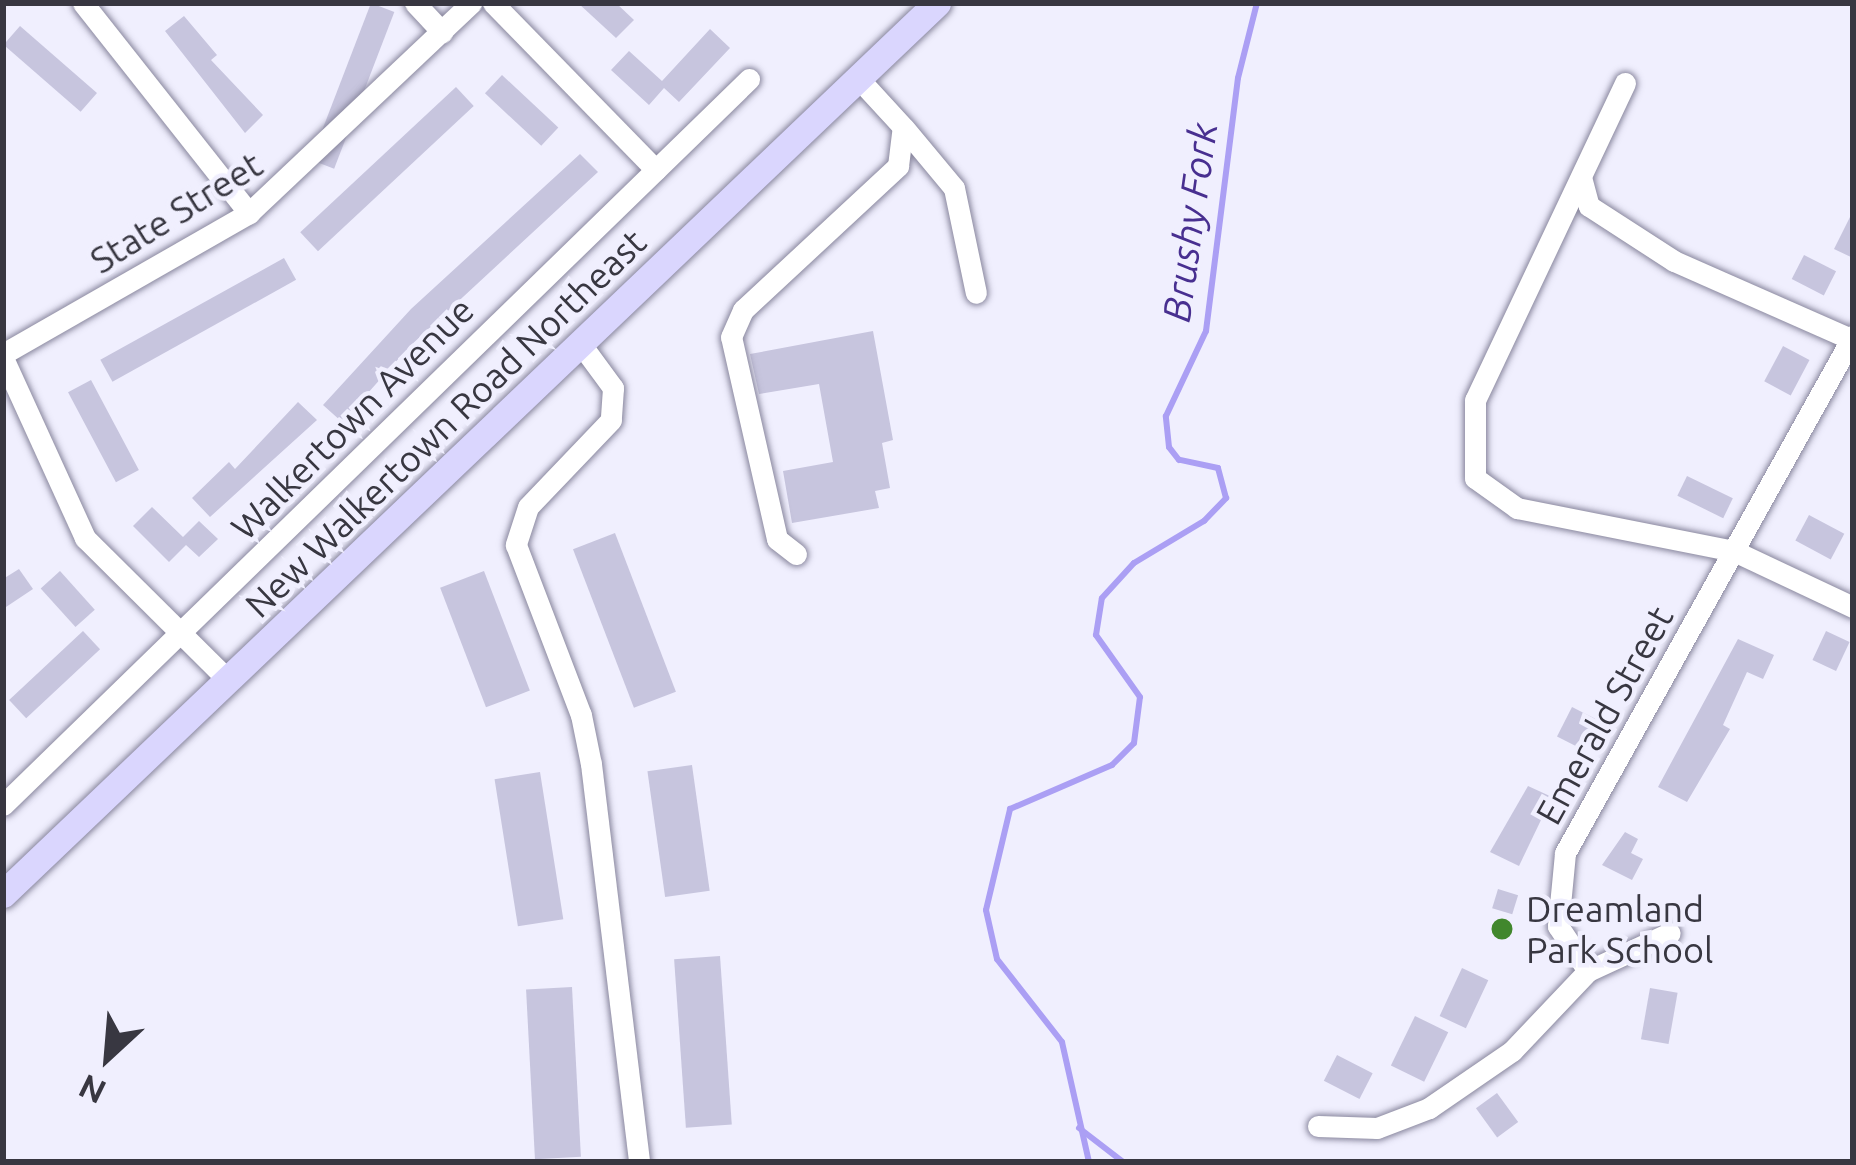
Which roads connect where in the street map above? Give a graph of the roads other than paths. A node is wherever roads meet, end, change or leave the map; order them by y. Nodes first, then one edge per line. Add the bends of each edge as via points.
1 (83, 3) edge
2 (416, 3) edge
3 (471, 3) edge
4 (493, 3) edge
5 (937, 3) edge
6 (442, 32) junction
7 (858, 78) junction
8 (749, 79) dead end
9 (1624, 83) dead end
10 (903, 128) junction
11 (656, 170) junction
12 (1581, 177) junction
13 (249, 214) junction
14 (976, 293) dead end
15 (1852, 338) edge
16 (580, 343) junction
17 (3, 356) edge
18 (1734, 551) junction
19 (796, 554) dead end
20 (1853, 607) edge
21 (185, 632) junction
22 (228, 680) junction
23 (3, 805) edge
24 (3, 894) edge
25 (1670, 933) dead end
26 (1588, 971) junction
27 (1318, 1126) dead end
28 (639, 1162) edge

1 - 13 street
2 - 6 street
3 - 6 street, State Street
4 - 11 street
5 - 7 main road, New Walkertown Road Northeast
6 - 13 street, State Street
7 - 10 street
7 - 16 main road, New Walkertown Road Northeast
8 - 11 street, Walkertown Avenue
9 - 12 street
10 - 14 street via 954,188
10 - 19 street via 898,166 743,310 731,337 777,539
11 - 21 street, Walkertown Avenue
12 - 15 street via 1589,206 1674,261
12 - 18 street via 1475,400 1475,478 1517,508
13 - 17 street, State Street
15 - 18 street, Emerald Street
16 - 22 main road, New Walkertown Road Northeast
16 - 28 street via 613,388 611,420 528,507 516,545 581,715 591,764
17 - 21 street via 85,538
18 - 20 street
18 - 26 street, Emerald Street via 1565,853 1558,926
21 - 22 street
21 - 23 street, Walkertown Avenue
22 - 24 main road, New Walkertown Road Northeast
25 - 26 street
26 - 27 street via 1512,1051 1429,1108 1377,1128

